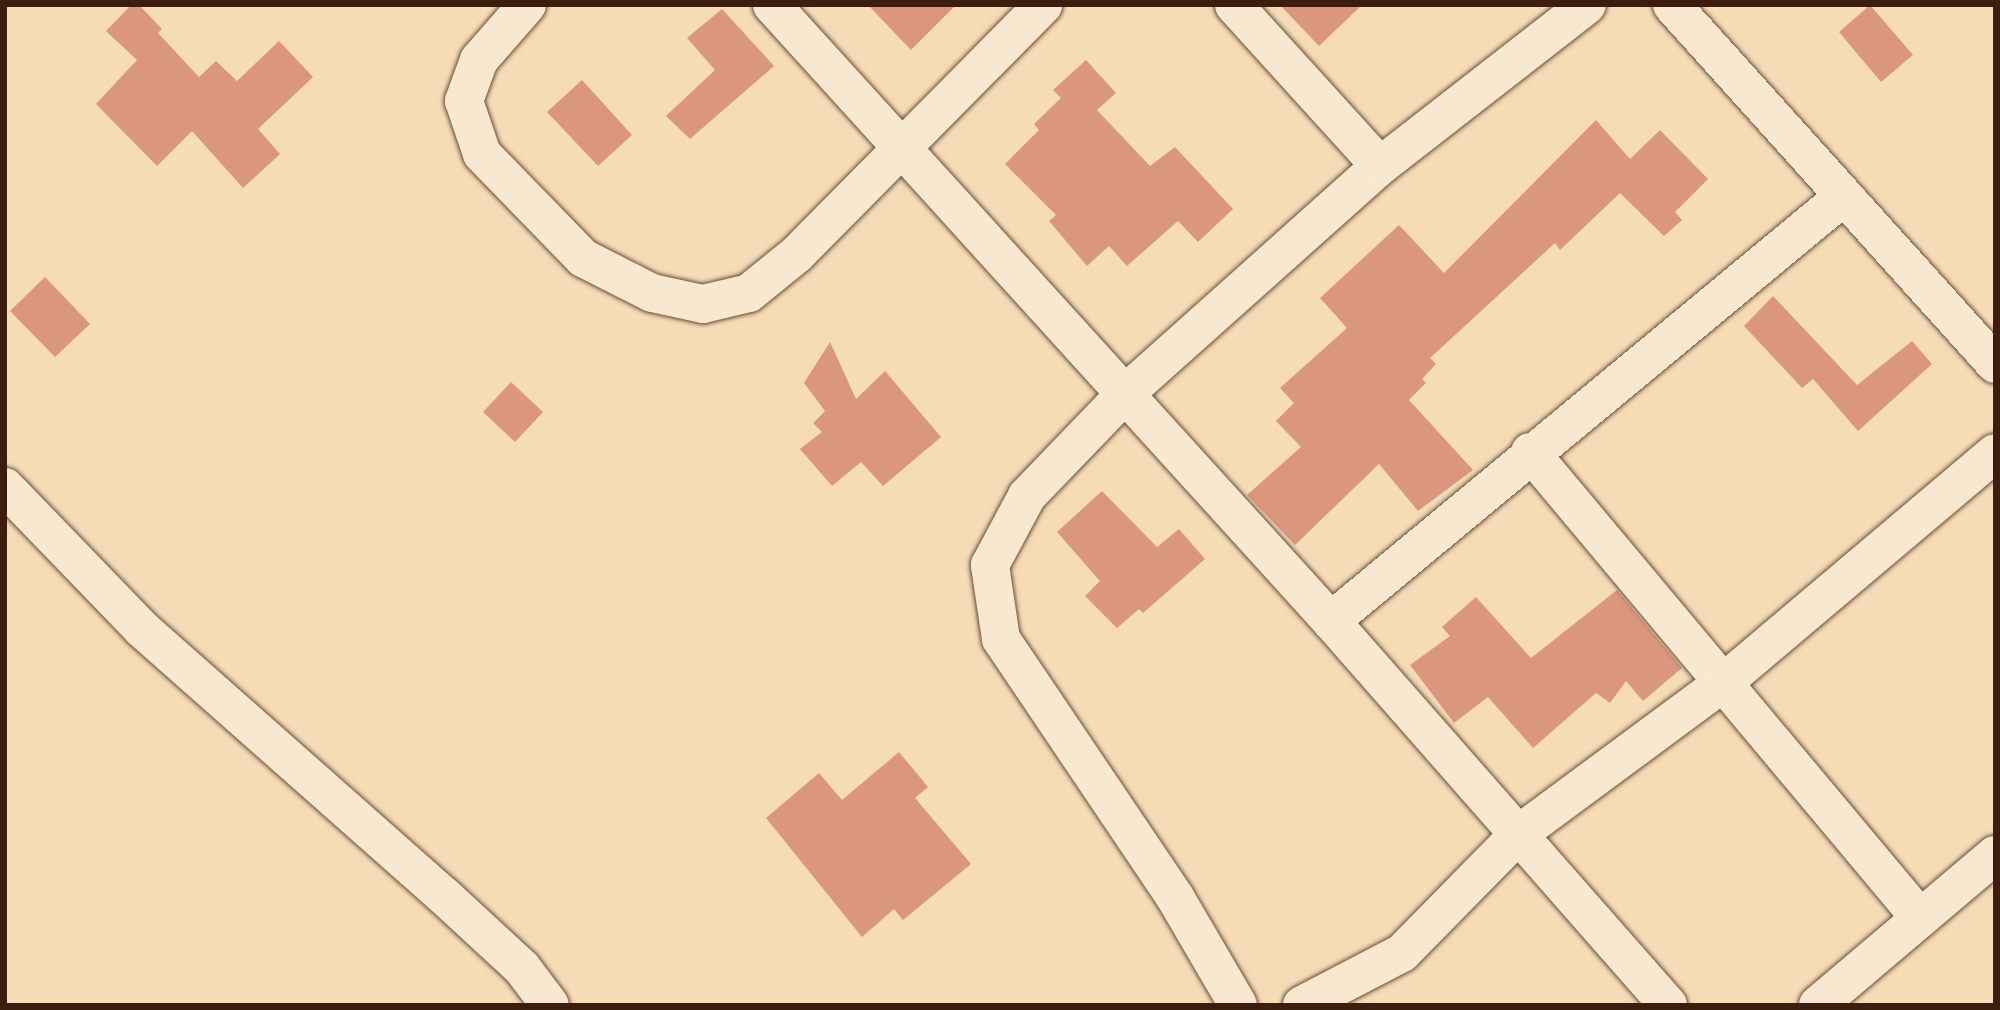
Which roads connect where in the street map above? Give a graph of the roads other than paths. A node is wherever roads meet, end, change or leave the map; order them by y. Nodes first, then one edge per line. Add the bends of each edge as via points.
1 (527, 5) edge
2 (772, 5) edge
3 (1043, 5) edge
4 (1234, 5) edge
5 (1587, 5) edge
6 (1672, 5) edge
7 (903, 148) junction
8 (1380, 166) junction
9 (1843, 197) junction
10 (1995, 364) edge
11 (1126, 393) junction
12 (1530, 452) junction
13 (1995, 453) edge
14 (5, 486) edge
15 (1332, 621) junction
16 (1723, 682) junction
17 (1520, 833) junction
18 (1995, 855) edge
19 (1920, 918) junction
20 (550, 1005) edge
21 (1238, 1005) edge
22 (1302, 1005) edge
23 (1668, 1005) edge
24 (1818, 1005) edge

1 - 7 street via 479,60 464,101 482,153 583,258 652,293 702,304 748,293 797,254
2 - 7 street
3 - 7 street
4 - 8 street
5 - 8 street
6 - 9 street
7 - 11 street
8 - 11 street
9 - 10 street
9 - 12 street
11 - 15 street
11 - 21 street via 1027,496 990,565 1001,639 1175,897
12 - 15 street
12 - 16 street
13 - 16 street
14 - 20 street via 141,628 463,913 522,968
15 - 17 street
16 - 17 street
16 - 19 street
17 - 22 street via 1402,953
17 - 23 street
18 - 19 street
19 - 24 street

